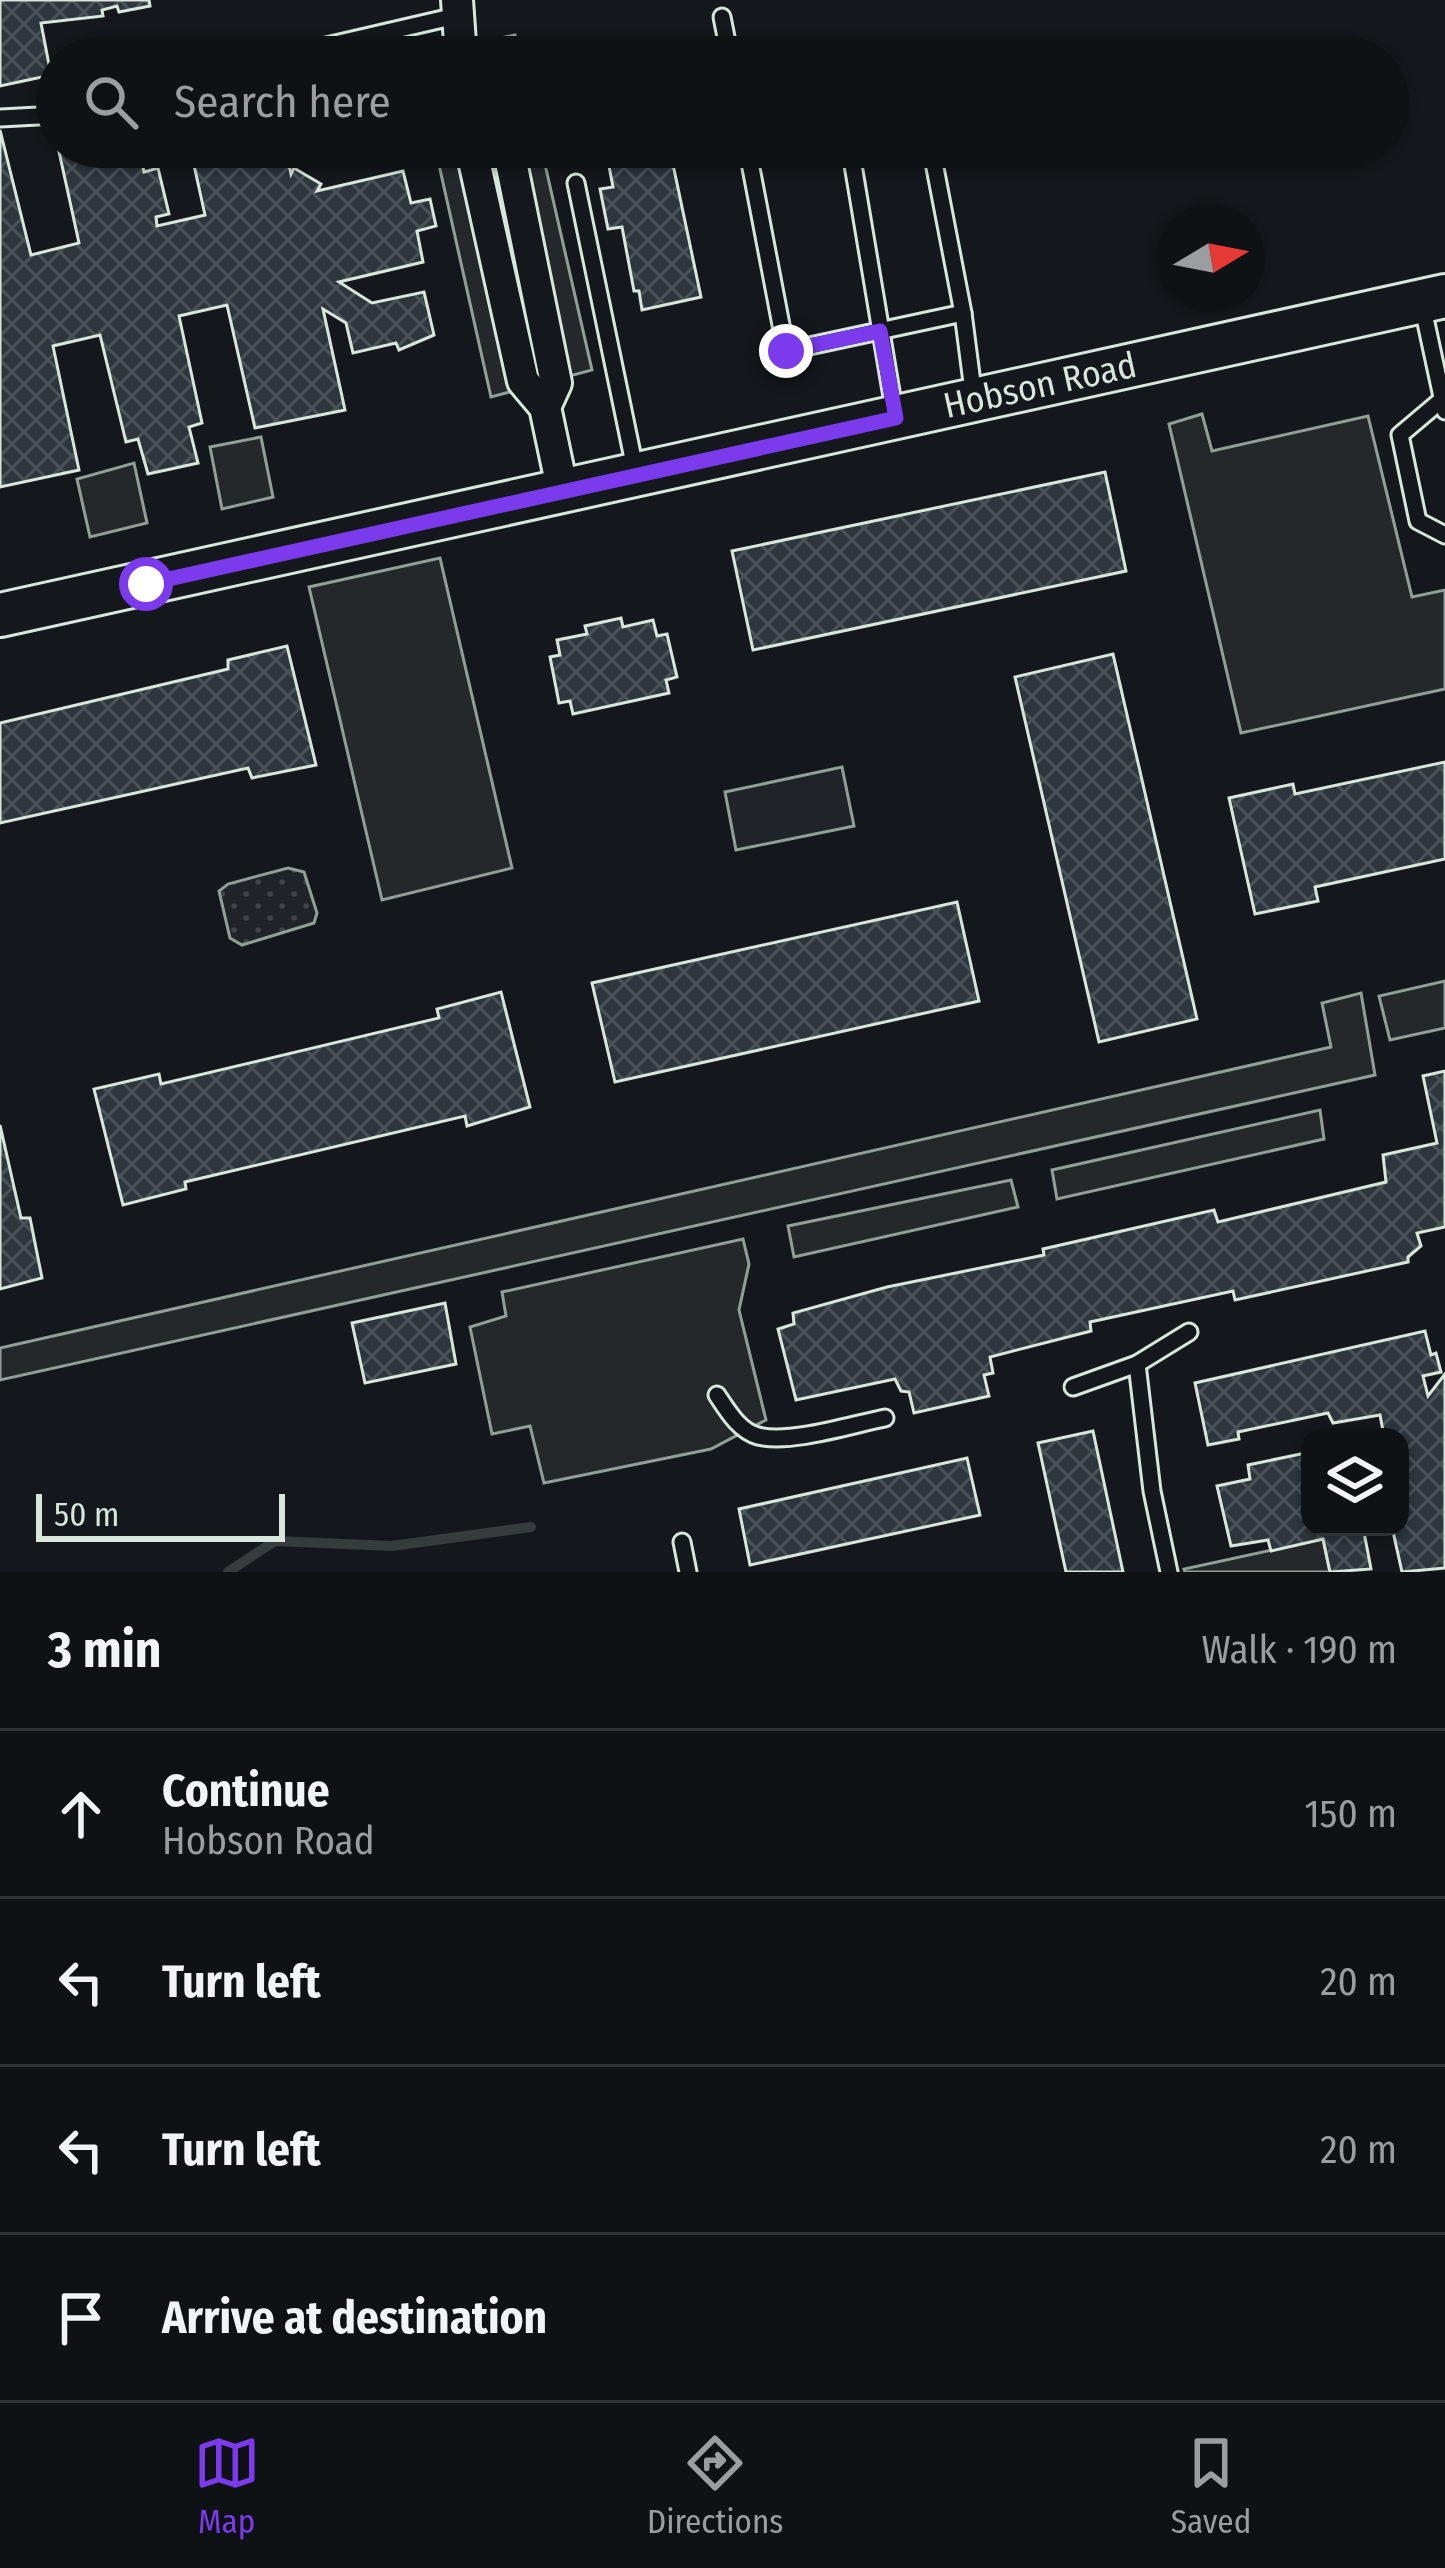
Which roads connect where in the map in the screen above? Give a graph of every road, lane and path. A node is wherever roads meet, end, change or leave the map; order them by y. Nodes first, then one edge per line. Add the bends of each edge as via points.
1 (459, 13) edge
2 (722, 17) dead end
3 (365, 36) edge
4 (726, 36) edge
5 (36, 117) edge
6 (0, 118) edge
7 (476, 168) edge
8 (512, 168) edge
9 (751, 168) edge
10 (853, 168) edge
11 (935, 168) edge
12 (576, 183) dead end
13 (1433, 299) edge
14 (962, 314) junction
15 (880, 331) junction
16 (974, 401) junction
17 (1444, 402) edge
18 (545, 407) junction
19 (896, 418) junction
20 (636, 476) junction
21 (563, 492) junction
22 (1445, 535) edge
23 (0, 615) edge
24 (1189, 1332) dead end
25 (1137, 1364) junction
26 (1073, 1387) dead end
27 (717, 1395) dead end
28 (884, 1418) dead end
29 (682, 1542) dead end
30 (688, 1572) edge
31 (1169, 1572) edge

1 - 3 lane
2 - 4 lane
5 - 6 lane
7 - 18 street via 523,381
8 - 18 street via 556,383
9 - 15 lane via 786,351
10 - 15 lane
11 - 14 lane
12 - 20 lane
13 - 16 street, Hobson Road
13 - 17 lane
14 - 15 lane
14 - 16 lane
15 - 19 lane
16 - 19 street, Hobson Road
17 - 22 lane via 1400,435 1418,521
18 - 21 street
19 - 20 street, Hobson Road
20 - 21 street, Hobson Road
21 - 23 street, Hobson Road
24 - 25 lane
25 - 26 lane
25 - 31 lane
27 - 28 lane via 756,1436
29 - 30 lane

